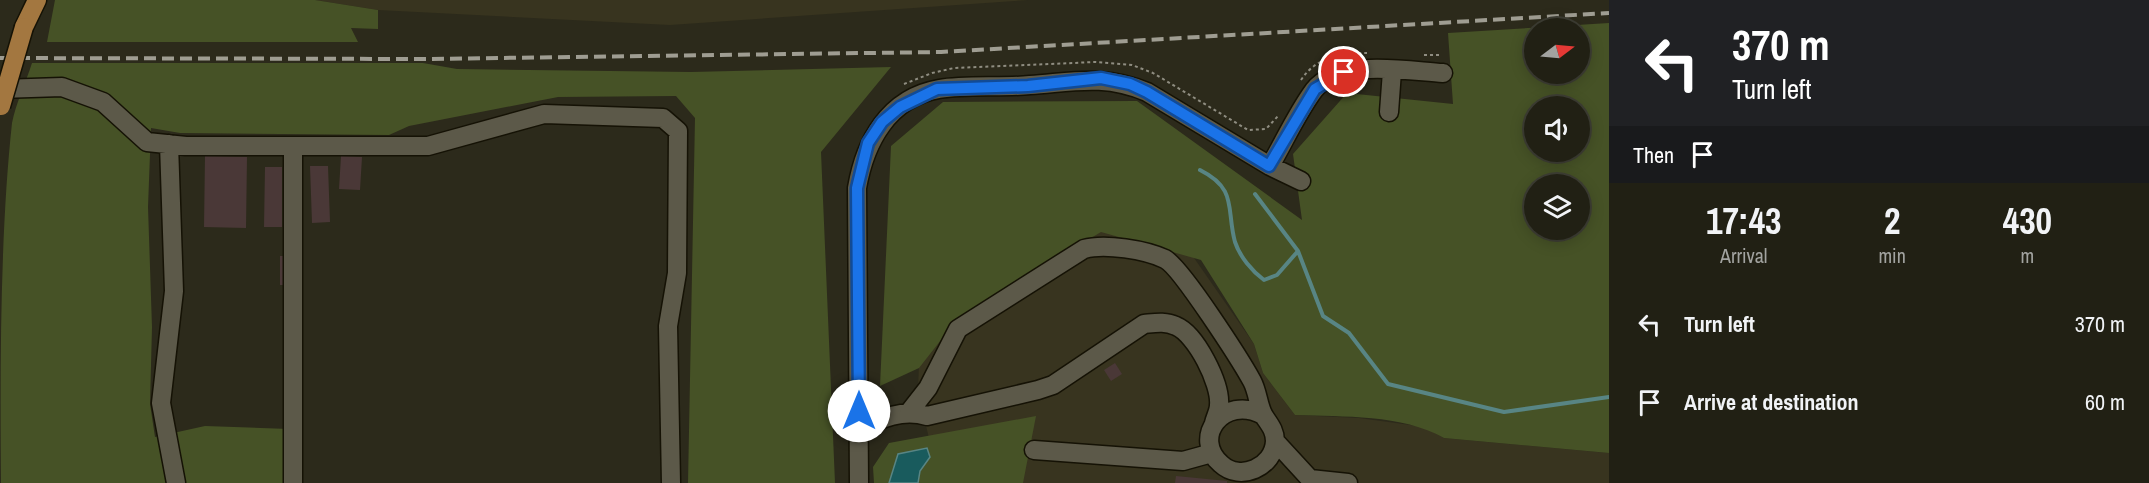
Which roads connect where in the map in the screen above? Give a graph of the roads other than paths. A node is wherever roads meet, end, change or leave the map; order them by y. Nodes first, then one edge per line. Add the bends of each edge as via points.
1 (37, 0) edge
2 (1441, 64) road end
3 (1392, 71) junction
4 (0, 102) edge
5 (1389, 112) dead end
6 (169, 144) junction
7 (292, 146) junction
8 (1269, 166) junction
9 (1301, 181) dead end
10 (910, 411) junction
11 (1263, 415) junction
12 (1213, 425) junction
13 (859, 429) junction
14 (1275, 441) junction
15 (1034, 450) dead end
16 (1212, 453) junction
17 (176, 483) edge
18 (293, 483) edge
19 (671, 483) edge
20 (859, 483) edge
21 (1348, 483) edge

1 - 4 main road, bridge via 24,27
2 - 3 street
3 - 5 street
3 - 8 street via 1356,69 1324,81 1315,89
4 - 6 street via 62,87 103,102 147,142
6 - 7 street
6 - 17 street via 174,291 160,403
7 - 18 street
7 - 19 street via 428,146 544,114 663,118 678,131 677,273 668,326
8 - 9 street
8 - 13 street via 1147,92 1101,78 1028,86 937,89 900,107 882,122 868,143 857,188
10 - 11 street via 928,388 958,329 1084,249 1095,246 1166,259 1185,280 1254,383
10 - 12 street via 927,416 1053,385 1144,324 1160,322 1187,334 1201,352 1216,386 1219,405
10 - 13 street
11 - 12 street via 1250,408 1236,408 1222,414
11 - 14 street via 1272,427
12 - 16 street
13 - 20 street
14 - 16 street via 1262,466 1248,472 1221,465
14 - 21 street via 1310,479
15 - 16 street via 1183,460

